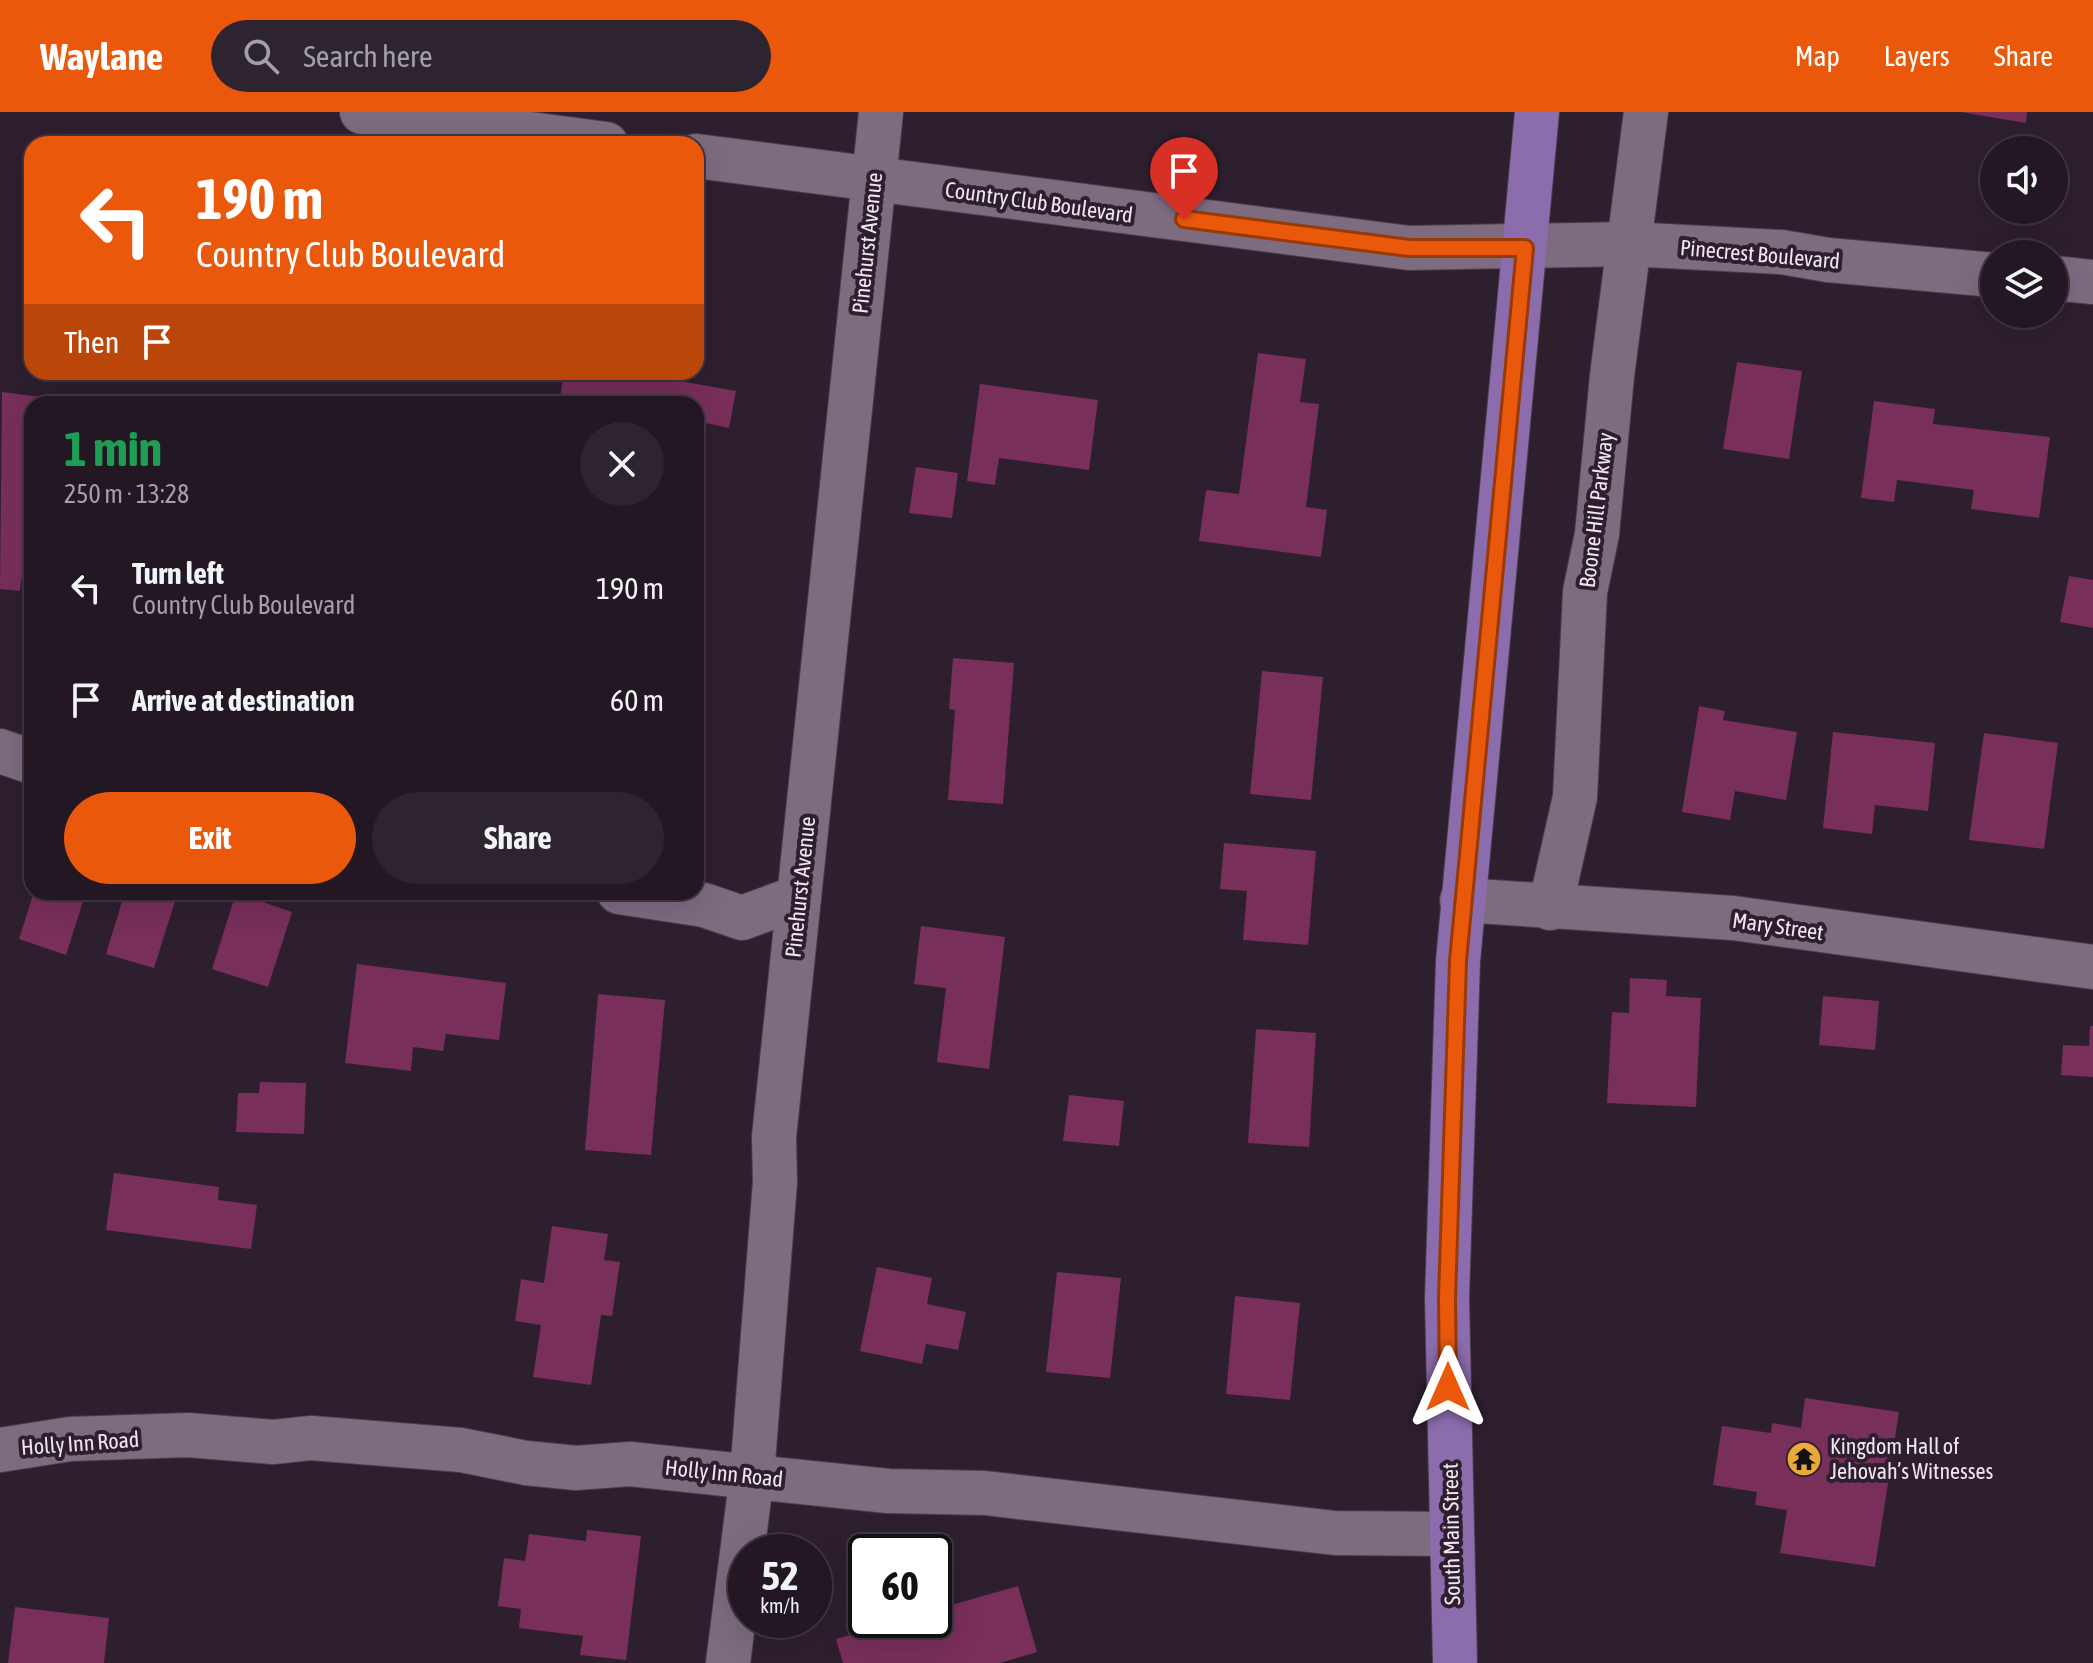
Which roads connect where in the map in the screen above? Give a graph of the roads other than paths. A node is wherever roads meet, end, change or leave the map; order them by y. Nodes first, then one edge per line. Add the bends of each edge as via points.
1 (362, 112) edge
2 (881, 112) edge
3 (1537, 112) edge
4 (1646, 112) edge
5 (545, 136) edge
6 (704, 157) edge
7 (875, 180) junction
8 (1628, 244) junction
9 (1525, 248) junction
10 (1980, 274) edge
11 (2068, 279) edge
12 (2093, 282) edge
13 (0, 751) edge
14 (24, 759) edge
15 (799, 897) junction
16 (671, 900) edge
17 (1462, 900) junction
18 (1550, 908) junction
19 (2093, 967) edge
20 (0, 1450) edge
21 (752, 1475) junction
22 (1450, 1534) junction
23 (728, 1663) edge
24 (1455, 1663) edge

1 - 5 street
2 - 7 street, Pinehurst Avenue
3 - 9 main road, South Main Street
4 - 8 street, Boone Hill Parkway
6 - 7 street, Country Club Boulevard
7 - 9 street, Country Club Boulevard via 1409,248
7 - 15 street, Pinehurst Avenue
8 - 9 street, Pinecrest Boulevard
8 - 10 street, Pinecrest Boulevard via 1781,252
8 - 18 street, Boone Hill Parkway via 1597,534 1585,592 1575,797
9 - 17 main road, South Main Street
11 - 12 street
13 - 14 street
15 - 16 street via 742,918
15 - 21 street, Pinehurst Avenue via 774,1137
17 - 18 street, Mary Street
17 - 22 main road, South Main Street via 1447,1298
18 - 19 street, Mary Street via 1733,918
20 - 21 street, Holly Inn Road via 70,1439 311,1438 461,1450 564,1467 630,1464
21 - 22 street, Holly Inn Road via 888,1491 985,1493 1335,1533
21 - 23 street, Pinehurst Avenue
22 - 24 main road, South Main Street

